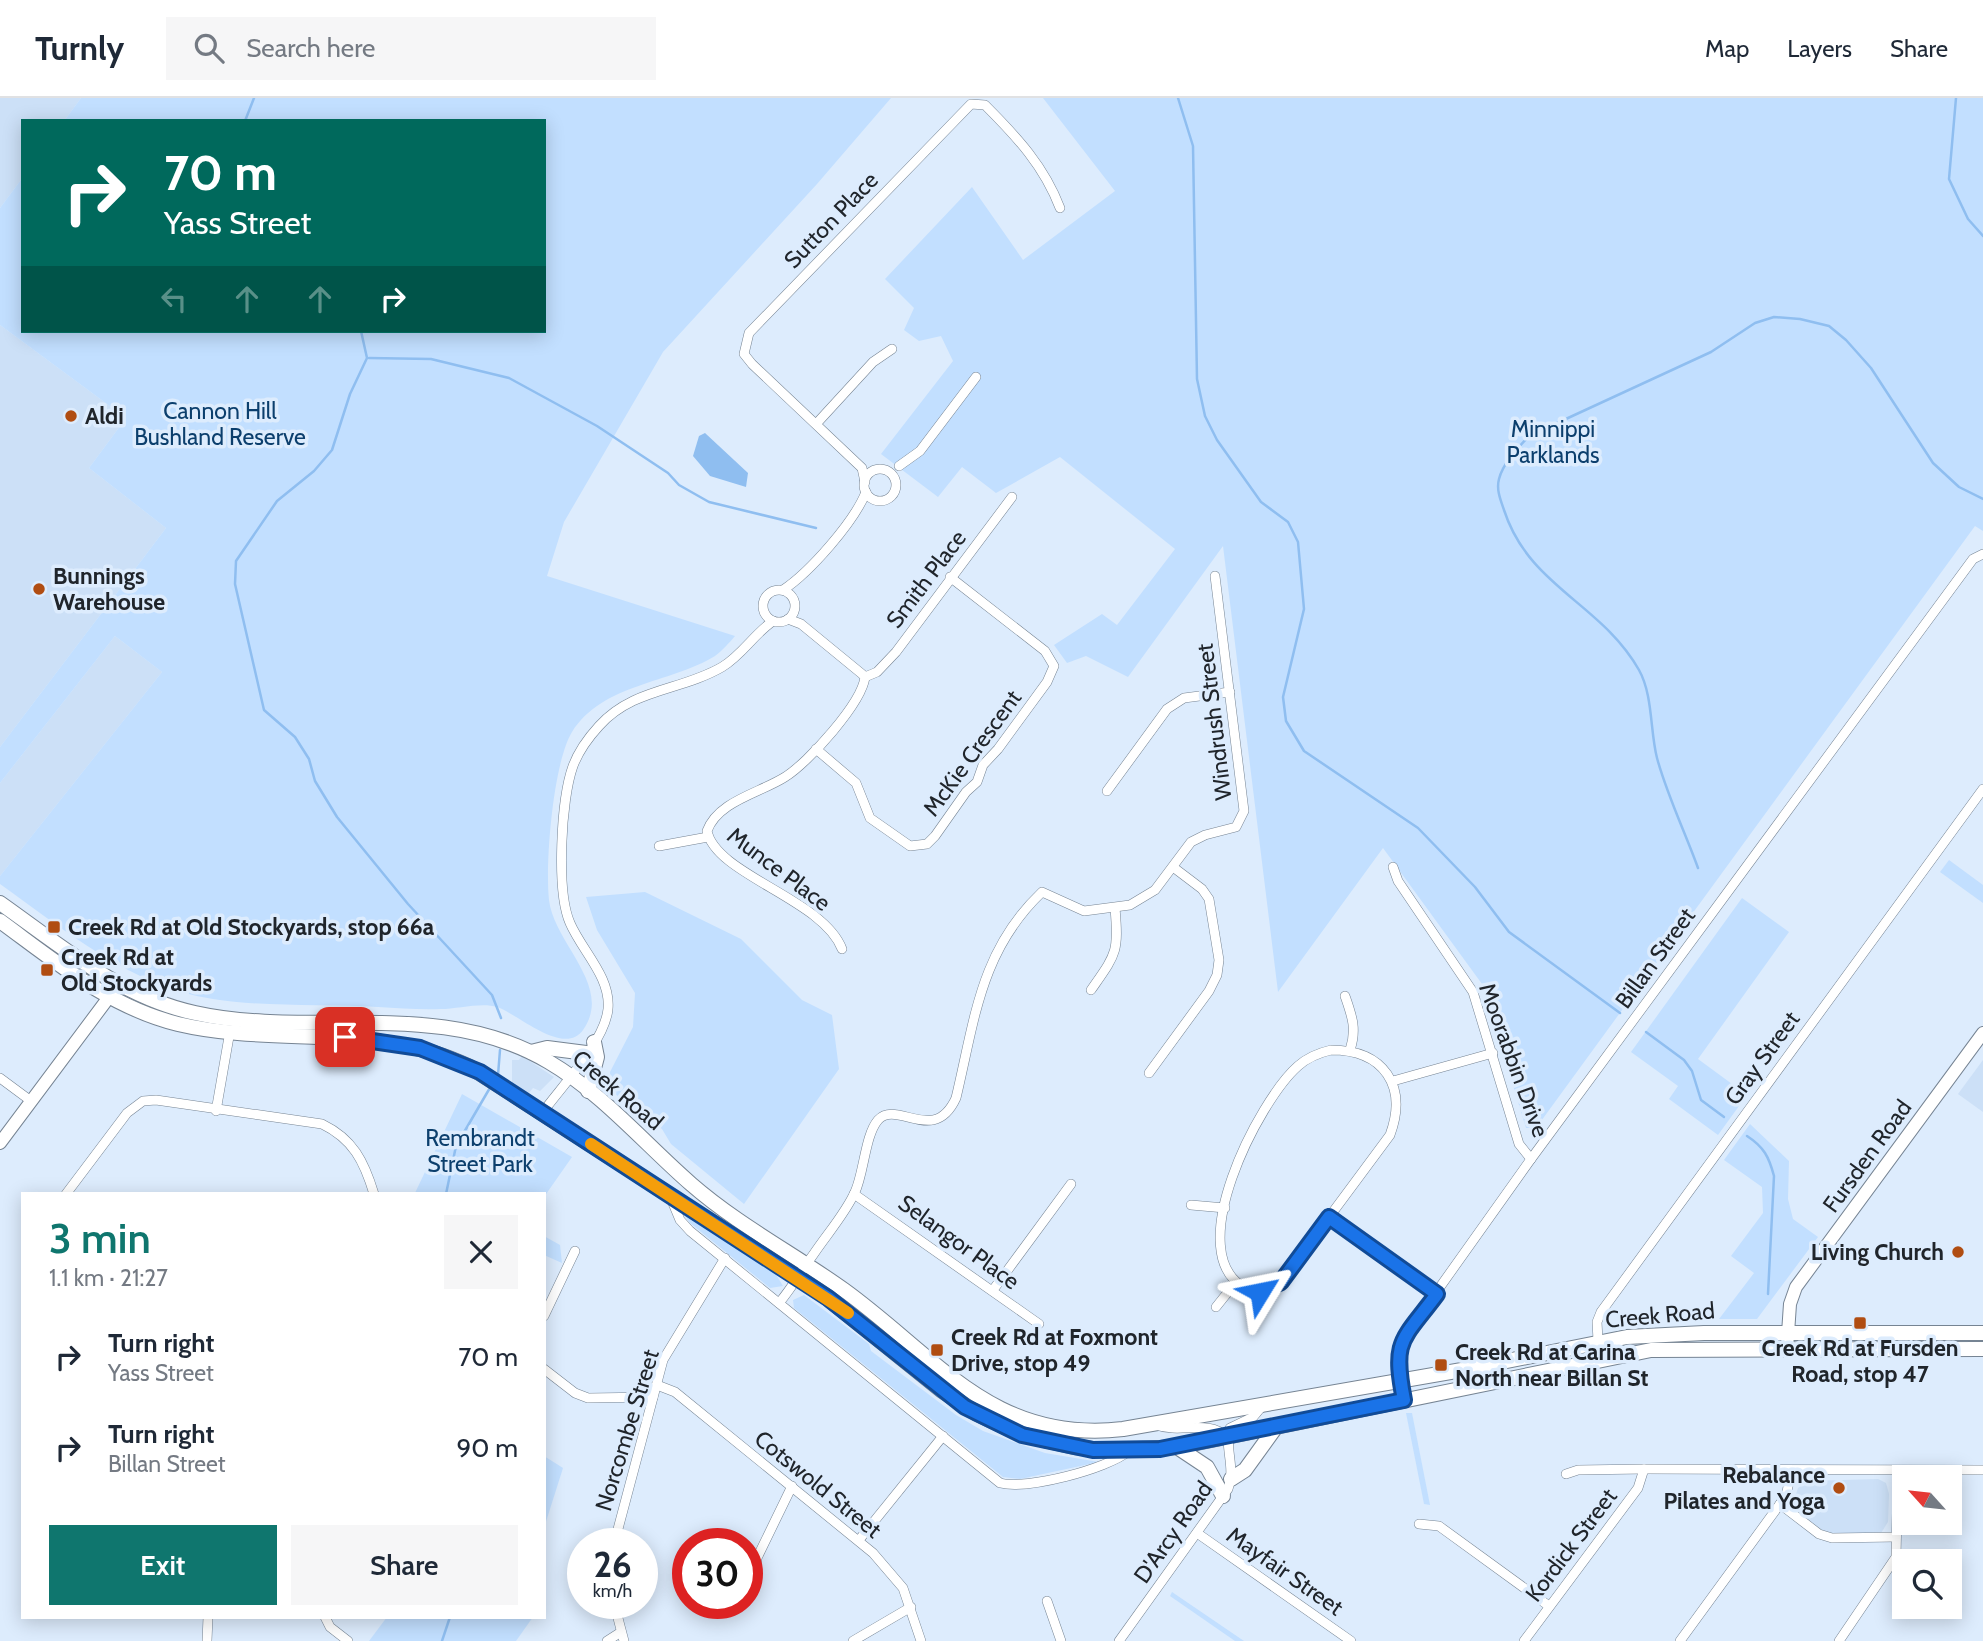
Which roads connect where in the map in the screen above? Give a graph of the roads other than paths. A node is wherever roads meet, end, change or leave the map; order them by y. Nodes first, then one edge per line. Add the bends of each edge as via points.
1 (1060, 208) dead end
2 (892, 349) dead end
3 (976, 377) dead end
4 (817, 423) junction
5 (899, 466) dead end
6 (862, 468) junction
7 (874, 470) junction
8 (865, 487) junction
9 (1012, 497) dead end
10 (878, 500) junction
11 (860, 507) junction
12 (1982, 554) edge
13 (1215, 576) dead end
14 (950, 577) junction
15 (790, 598) junction
16 (769, 617) junction
17 (788, 620) junction
18 (801, 624) junction
19 (865, 677) junction
20 (1230, 692) junction
21 (816, 749) junction
22 (1983, 789) edge
23 (1107, 791) dead end
24 (708, 837) junction
25 (659, 846) dead end
26 (1173, 867) junction
27 (1393, 867) dead end
28 (0, 903) edge
29 (1115, 908) junction
30 (0, 921) edge
31 (842, 949) dead end
32 (118, 985) junction
33 (1091, 990) dead end
34 (1345, 996) dead end
35 (109, 998) junction
36 (419, 1024) junction
37 (230, 1031) junction
38 (1983, 1033) edge
39 (420, 1048) junction
40 (590, 1048) junction
41 (1350, 1050) junction
42 (531, 1052) junction
43 (1493, 1053) junction
44 (1149, 1073) dead end
45 (569, 1076) junction
46 (0, 1078) edge
47 (1393, 1081) junction
48 (588, 1091) junction
49 (31, 1101) junction
50 (216, 1111) junction
51 (543, 1112) junction
52 (0, 1143) edge
53 (1531, 1159) junction
54 (1070, 1184) dead end
55 (68, 1192) edge
56 (373, 1192) edge
57 (855, 1194) junction
58 (669, 1195) junction
59 (1191, 1205) dead end
60 (1225, 1208) junction
61 (1329, 1217) junction
62 (575, 1251) dead end
63 (725, 1258) junction
64 (806, 1264) junction
65 (799, 1279) junction
66 (1236, 1282) junction
67 (993, 1290) junction
68 (1437, 1294) junction
69 (779, 1303) junction
70 (1216, 1307) dead end
71 (546, 1312) edge
72 (1039, 1324) dead end
73 (1788, 1333) junction
74 (1983, 1333) edge
75 (1597, 1343) junction
76 (1787, 1349) junction
77 (1983, 1349) edge
78 (1599, 1359) junction
79 (546, 1371) edge
80 (1400, 1381) junction
81 (657, 1385) junction
82 (653, 1397) junction
83 (1404, 1400) junction
84 (1263, 1405) junction
85 (1154, 1424) junction
86 (1276, 1427) junction
87 (943, 1436) junction
88 (1227, 1437) junction
89 (1177, 1447) junction
90 (1129, 1451) junction
91 (1644, 1469) junction
92 (1791, 1470) junction
93 (1962, 1470) edge
94 (1983, 1470) edge
95 (1892, 1471) edge
96 (1566, 1474) dead end
97 (1231, 1479) junction
98 (792, 1486) junction
99 (1223, 1496) junction
100 (1780, 1504) junction
101 (1419, 1524) dead end
102 (618, 1528) edge
103 (1197, 1533) junction
104 (1896, 1537) joint
105 (859, 1541) junction
106 (763, 1546) edge
107 (1047, 1601) dead end
108 (1549, 1606) junction
109 (911, 1607) junction
110 (208, 1619) edge
111 (326, 1619) edge
112 (618, 1619) edge
113 (622, 1637) edge
114 (208, 1641) edge
115 (348, 1641) edge
116 (607, 1641) edge
117 (853, 1641) edge
118 (920, 1641) edge
119 (1062, 1641) edge
120 (1119, 1641) edge
121 (1351, 1641) edge
122 (1524, 1641) edge
123 (1680, 1641) edge
124 (1839, 1641) edge

1 - 4 street, Sutton Place via 1049,180 1020,140 985,105 966,108 748,333 744,354
2 - 4 street via 873,362
3 - 5 street via 920,451
4 - 6 street, Sutton Place
6 - 7 street
6 - 8 street
7 - 8 street
7 - 10 street via 889,472 896,485 888,498
8 - 10 street
8 - 11 street
9 - 14 street, Smith Place
10 - 11 street
11 - 15 street via 797,581
12 - 53 street, Billan Street via 1973,559
13 - 20 street, Windrush Street
14 - 19 street, Smith Place via 895,652 877,672
14 - 21 street, McKie Crescent via 1045,651 1054,666 936,836 927,844 910,846 876,823 866,812 856,783
15 - 16 street via 768,594 763,603
15 - 17 street
15 - 18 street
16 - 17 street
16 - 40 street via 723,667 649,692 615,710 584,743 573,766 561,882 569,921 607,997 604,1024
17 - 18 street
18 - 19 street
19 - 21 street, Munce Place via 862,692
20 - 23 street via 1185,698 1167,709
20 - 26 street, Windrush Street via 1244,811 1236,827 1191,842
21 - 24 street, Munce Place via 786,777 720,812 710,822
22 - 75 street, Gray Street via 1608,1301 1598,1320
24 - 25 street
24 - 31 street, Munce Place via 736,866 784,894 837,937
26 - 29 street, Windrush Street via 1144,899
26 - 44 street via 1209,899 1219,960 1209,991
27 - 43 street, Moorabbin Drive via 1473,992
28 - 32 main road, Creek Road
29 - 33 street via 1118,944
29 - 57 street, Windrush Street via 1084,911 1042,892 1029,904 987,968 950,1111 928,1122 880,1117
30 - 35 main road, Creek Road
32 - 35 street
32 - 36 main road, Creek Road via 176,1009 227,1019
34 - 41 street via 1354,1022
35 - 37 main road, Creek Road via 162,1019
35 - 49 street
36 - 39 main road
36 - 42 main road, Creek Road via 481,1034
37 - 39 main road, Creek Road via 362,1038
37 - 50 street
38 - 73 street, Fursden Road via 1796,1287
39 - 51 main road, Creek Road via 470,1067
40 - 42 main road
40 - 45 street
40 - 48 main road via 597,1057
41 - 47 street via 1381,1067
41 - 60 street via 1315,1054 1282,1082 1245,1141
42 - 45 main road, Creek Road
43 - 47 street
43 - 53 street, Moorabbin Drive via 1519,1144
45 - 48 main road, Creek Road
45 - 51 street
46 - 49 street
47 - 61 street via 1398,1103 1390,1135
48 - 64 main road, Creek Road via 708,1198
49 - 52 street
50 - 55 street via 156,1100 135,1105
50 - 56 street via 298,1118 337,1132 354,1147
51 - 58 main road, Creek Road
53 - 68 street, Billan Street
54 - 67 street
57 - 64 street
57 - 67 street, Selangor Place
58 - 63 street, Creek Road via 680,1220
58 - 65 main road, Creek Road
59 - 60 street
60 - 66 street via 1223,1260
61 - 66 street via 1273,1289 1260,1292
61 - 68 street
62 - 71 street
63 - 69 street, Creek Road
63 - 81 street, Norcombe Street via 663,1360
64 - 65 street
64 - 85 main road, Creek Road via 967,1390 1002,1410 1042,1425 1080,1430
65 - 69 street
65 - 90 main road, Creek Road via 845,1310 947,1395 992,1422 1057,1444
66 - 70 street
67 - 72 street, Selangor Place
68 - 80 street, Billan Street via 1400,1345
69 - 87 street, Creek Road
73 - 74 main road, Creek Road
73 - 75 main road, Creek Road via 1660,1333
73 - 76 street, Fursden Road
75 - 78 street, Gray Street
75 - 80 main road, Creek Road
76 - 77 main road, Creek Road
76 - 78 main road, Creek Road via 1665,1349
78 - 83 main road, Creek Road
79 - 82 street via 588,1398
80 - 83 street, Billan Street
80 - 84 main road, Creek Road
81 - 82 street, Norcombe Street
81 - 98 street, Cotswold Street via 675,1392
82 - 102 street, Norcombe Street
83 - 86 main road, Creek Road
84 - 85 main road, Creek Road
84 - 88 street, Creek Road via 1253,1417 1231,1426
85 - 88 street, Creek Road via 1172,1430 1211,1427
86 - 88 main road, Creek Road
86 - 97 main road via 1245,1470
87 - 90 street, Creek Road via 1006,1484 1107,1465
87 - 105 street
88 - 89 main road, Creek Road
88 - 97 street, D'Arcy Road
89 - 90 main road, Creek Road
89 - 99 main road via 1207,1467
91 - 92 street
91 - 96 street
91 - 108 street, Kordick Street via 1639,1488
92 - 95 street
92 - 100 street
93 - 94 street
97 - 99 street, D'Arcy Road
98 - 105 street, Cotswold Street
98 - 106 street
99 - 103 street, D'Arcy Road
100 - 104 street via 1819,1534 1832,1538
100 - 123 street
101 - 108 street via 1439,1525
103 - 120 street, D'Arcy Road
103 - 121 street, Mayfair Street
104 - 124 street via 1896,1557 1890,1569
105 - 109 street, Cotswold Street via 903,1588
107 - 119 street
108 - 122 street, Kordick Street
109 - 117 street
109 - 118 street, Cotswold Street
110 - 114 street
111 - 115 street
112 - 113 street
113 - 116 street

